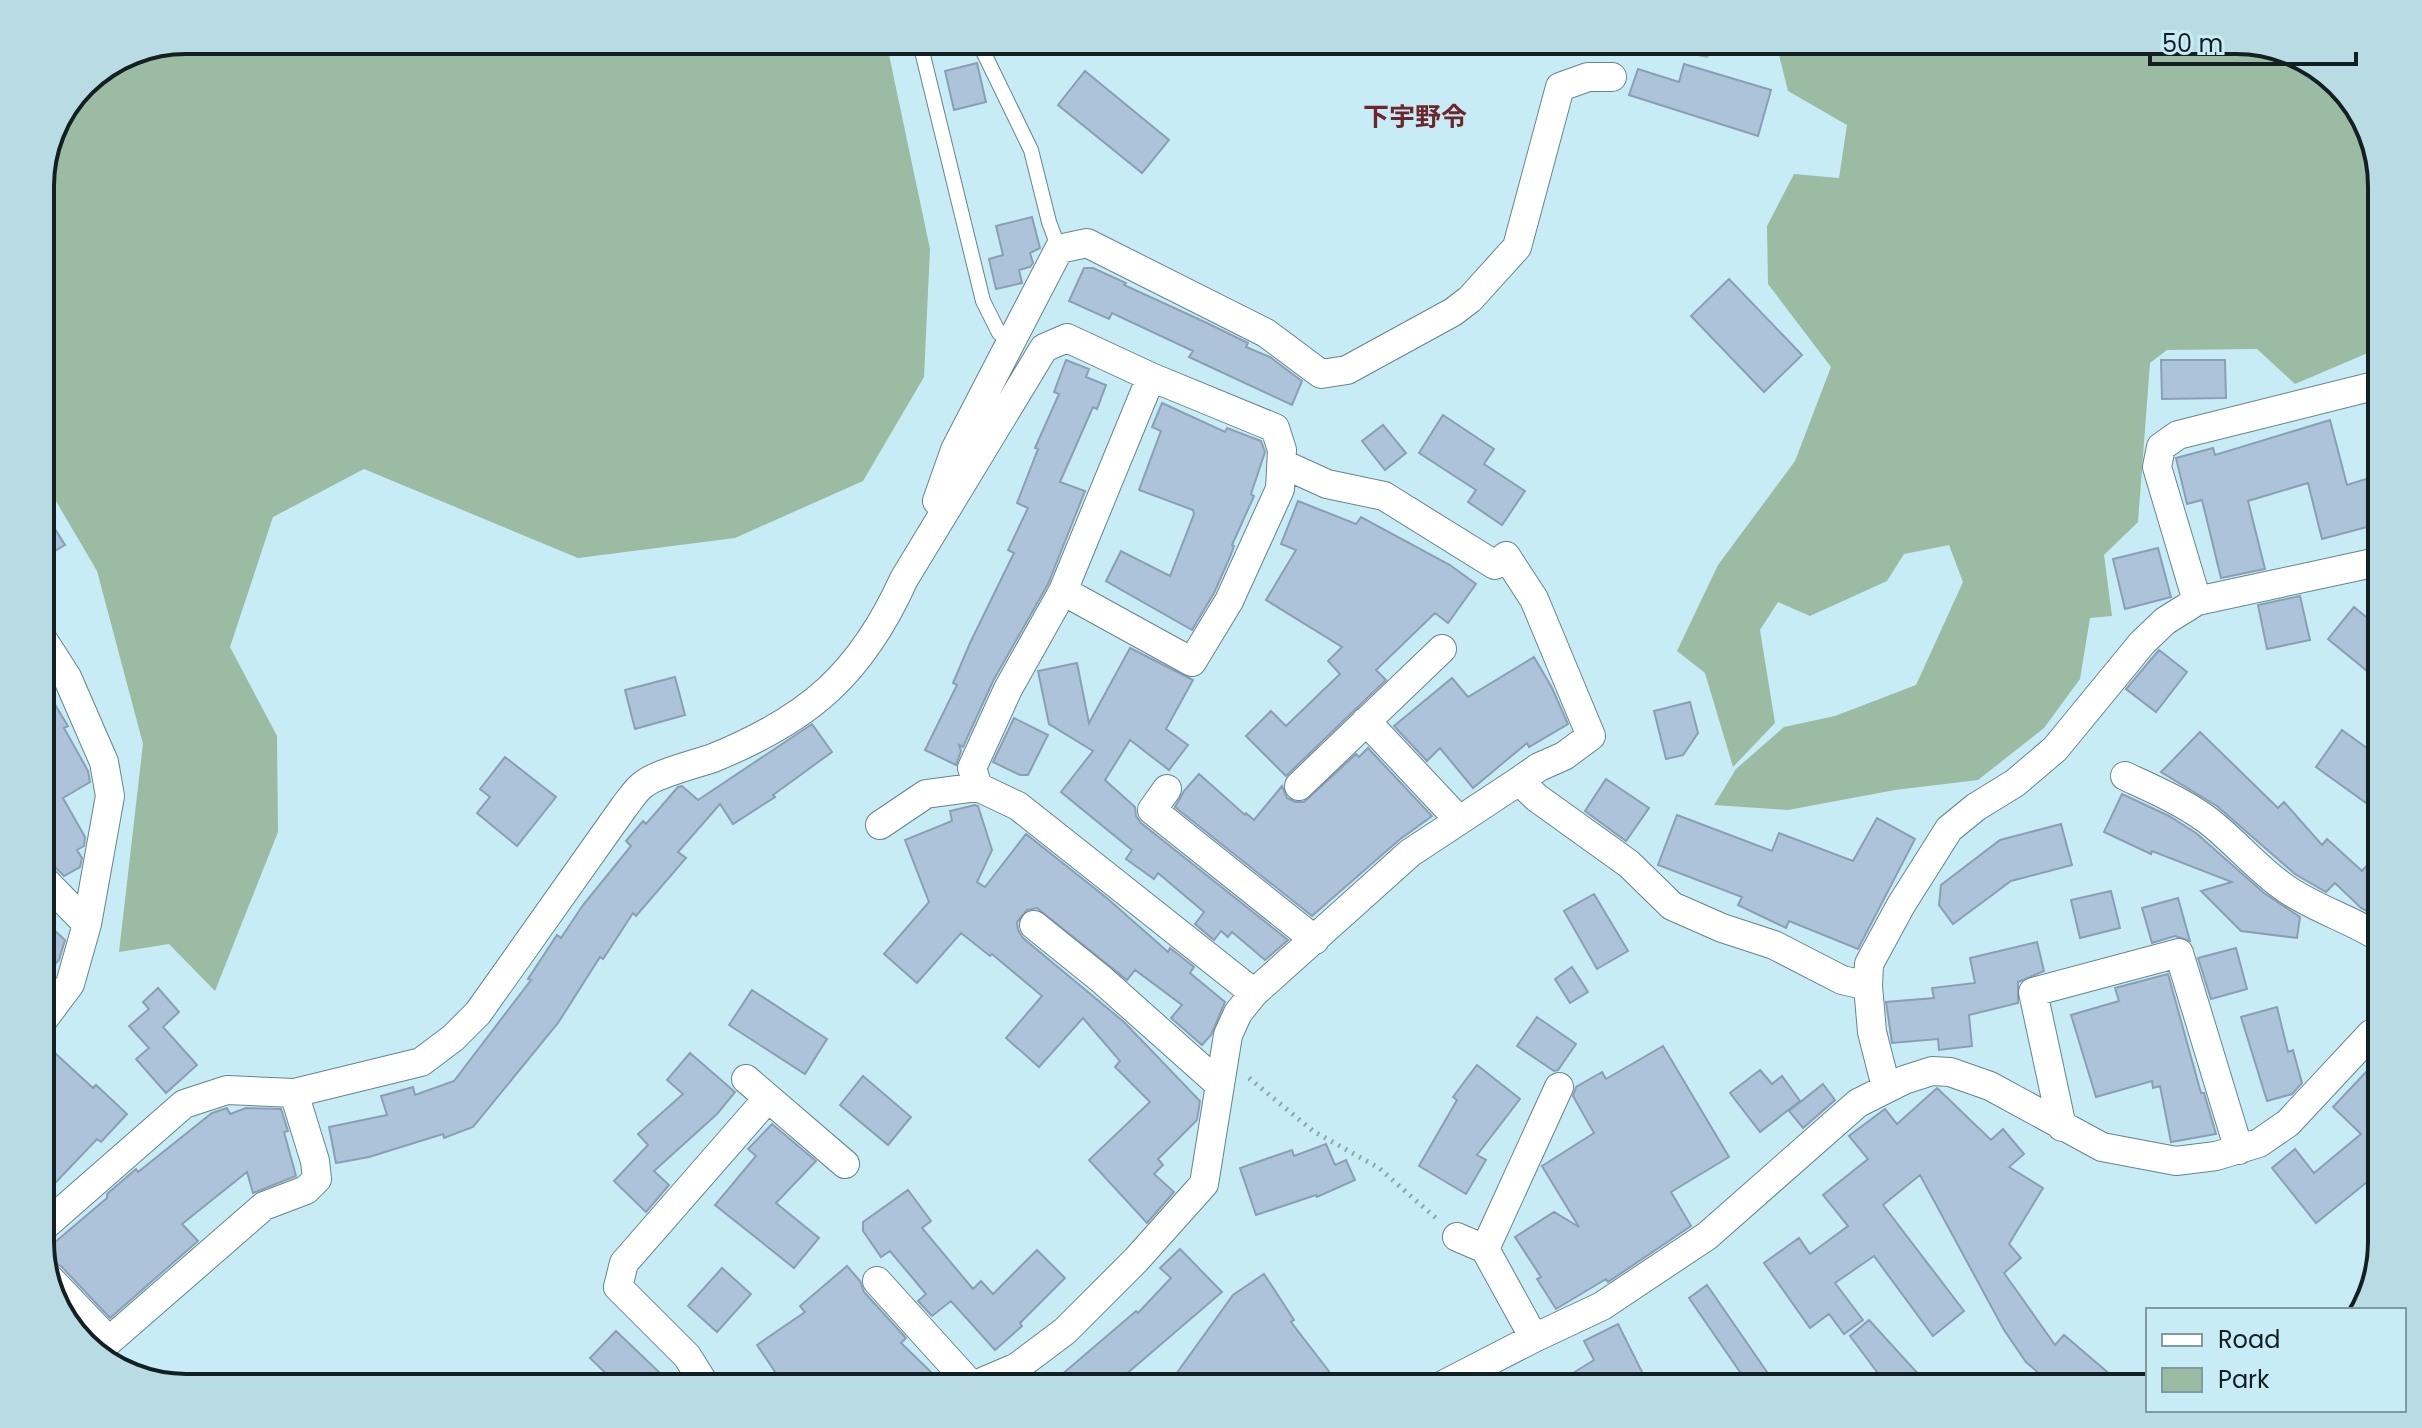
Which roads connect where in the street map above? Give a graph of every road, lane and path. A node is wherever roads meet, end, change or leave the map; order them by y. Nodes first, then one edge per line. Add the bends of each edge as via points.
1 (923, 54) edge
2 (984, 54) edge
3 (1612, 77) dead end
4 (1059, 249) junction
5 (1013, 342) junction
6 (1151, 377) junction
7 (2368, 388) edge
8 (1283, 464) junction
9 (2368, 564) edge
10 (904, 579) junction
11 (1063, 591) junction
12 (2197, 601) junction
13 (1442, 649) dead end
14 (54, 657) edge
15 (1366, 721) junction
16 (2125, 776) dead end
17 (1519, 781) junction
18 (1299, 786) dead end
19 (978, 787) junction
20 (1167, 789) dead end
21 (1459, 820) junction
22 (880, 825) dead end
23 (54, 890) edge
24 (87, 924) junction
25 (1034, 925) dead end
26 (2368, 930) edge
27 (1315, 940) junction
28 (1868, 986) junction
29 (1254, 993) junction
30 (54, 1005) edge
31 (2368, 1037) edge
32 (1221, 1070) junction
33 (746, 1079) dead end
34 (1559, 1087) dead end
35 (1886, 1087) junction
36 (294, 1093) junction
37 (768, 1098) junction
38 (2062, 1127) junction
39 (2239, 1150) junction
40 (845, 1164) dead end
41 (54, 1218) edge
42 (1457, 1237) joint
43 (1485, 1249) junction
44 (877, 1281) dead end
45 (66, 1296) edge
46 (1534, 1338) junction
47 (698, 1374) edge
48 (959, 1374) edge
49 (1001, 1374) edge
50 (1464, 1374) edge

1 - 5 lane via 983,301 999,333
2 - 4 lane via 1031,150
3 - 4 street via 1588,77 1560,87 1517,247 1470,299 1347,370 1321,374 1266,333 1087,243
4 - 5 street
5 - 10 street via 955,450
6 - 8 street via 1275,428
6 - 10 street via 1067,338 1044,348
6 - 11 street
7 - 12 street via 2178,435 2161,447 2157,467
8 - 11 street via 1277,498 1229,601 1192,662
8 - 17 street via 1327,484 1384,496 1495,565 1506,556 1534,599 1591,736
9 - 12 street
10 - 36 street via 886,619 846,674 792,720 715,757 645,782 478,1013 453,1038 421,1062
11 - 19 street via 1008,689 972,768
12 - 28 street via 2142,643 2055,749 1949,829 1869,964
13 - 15 street
14 - 24 street via 104,762 110,796
15 - 18 street
15 - 21 street
16 - 26 street via 2206,819 2309,904
17 - 21 street
17 - 28 street via 1629,864 1672,906 1774,945 1842,980
19 - 22 street via 926,794
19 - 29 street via 1018,806
20 - 27 street via 1152,810
21 - 27 street via 1410,853
23 - 24 street
24 - 30 street via 70,984
25 - 32 street
27 - 29 street
28 - 35 street via 1872,1032
29 - 32 street via 1228,1035
31 - 39 street via 2288,1123
32 - 42 path via 1379,1168
32 - 49 street via 1204,1184 1065,1331
33 - 37 street
34 - 43 street
35 - 38 street via 1932,1071 1950,1072 1990,1086
35 - 46 street via 1858,1103 1707,1236 1602,1306
36 - 41 street via 227,1090 184,1104
36 - 45 street via 315,1161 317,1179 306,1190 264,1206 109,1341
37 - 40 street
37 - 47 street via 624,1263 618,1287
38 - 39 street via 2102,1147 2176,1161
38 - 39 street via 2033,992 2179,953
42 - 43 street
43 - 46 street
44 - 48 street
46 - 50 street

